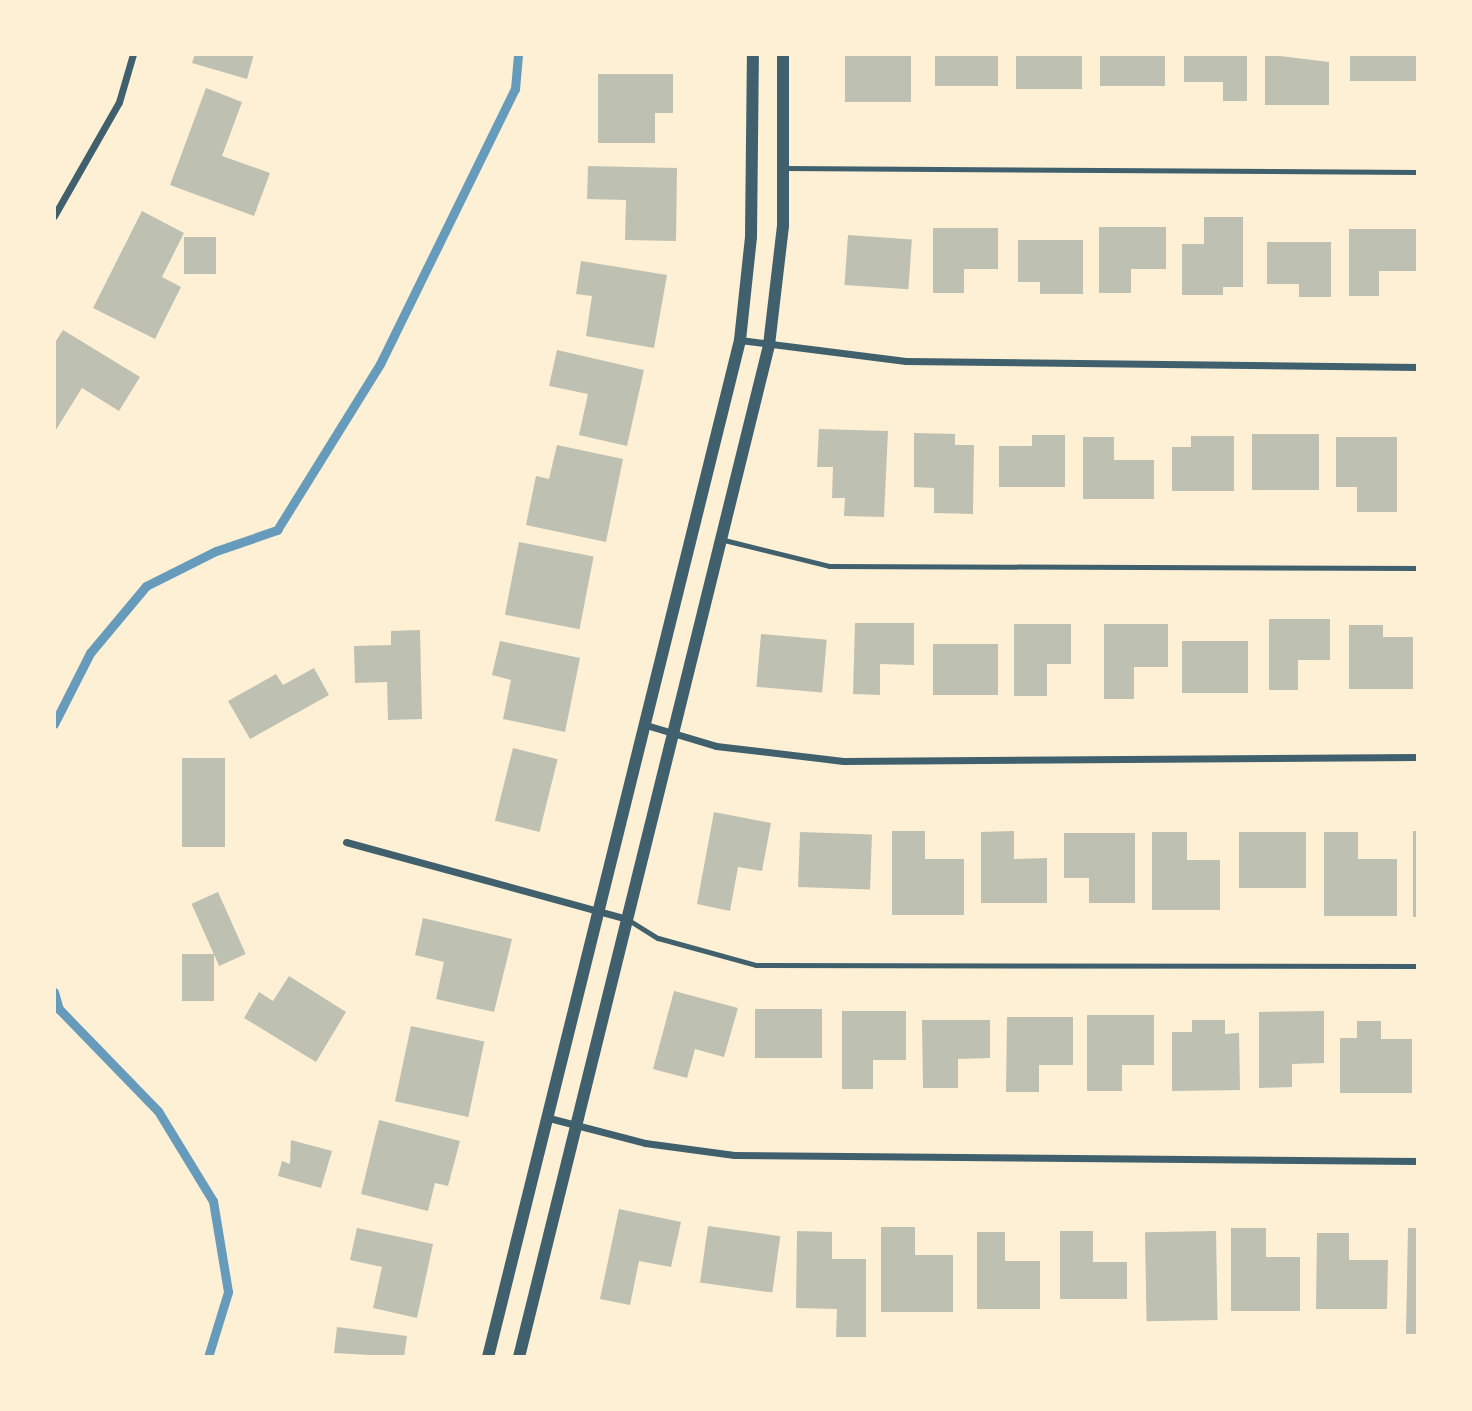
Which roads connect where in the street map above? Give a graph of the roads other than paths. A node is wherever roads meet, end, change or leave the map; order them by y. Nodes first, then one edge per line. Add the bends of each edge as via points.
1 (133, 54) edge
2 (753, 54) edge
3 (783, 54) edge
4 (784, 168) junction
5 (1418, 172) edge
6 (54, 216) edge
7 (740, 340) junction
8 (769, 345) junction
9 (1418, 367) edge
10 (724, 540) junction
11 (1418, 568) edge
12 (646, 725) junction
13 (675, 734) junction
14 (1418, 757) edge
15 (346, 842) dead end
16 (600, 908) junction
17 (627, 919) junction
18 (1418, 966) edge
19 (549, 1118) junction
20 (577, 1126) junction
21 (1418, 1161) edge
22 (488, 1357) edge
23 (519, 1357) edge

1 - 6 street via 119,102
2 - 7 street via 751,237
3 - 4 street
4 - 5 lane
4 - 8 street
7 - 8 street
7 - 12 street
8 - 9 street via 906,361
8 - 10 street
10 - 11 lane via 829,566
10 - 13 street
12 - 13 street
12 - 16 street
13 - 14 street via 781,757 843,761
13 - 17 street
15 - 16 street
16 - 17 street
16 - 19 street
17 - 18 lane via 658,938 756,965
17 - 20 street
19 - 20 street
19 - 22 street
20 - 21 street via 734,1155
20 - 23 street

